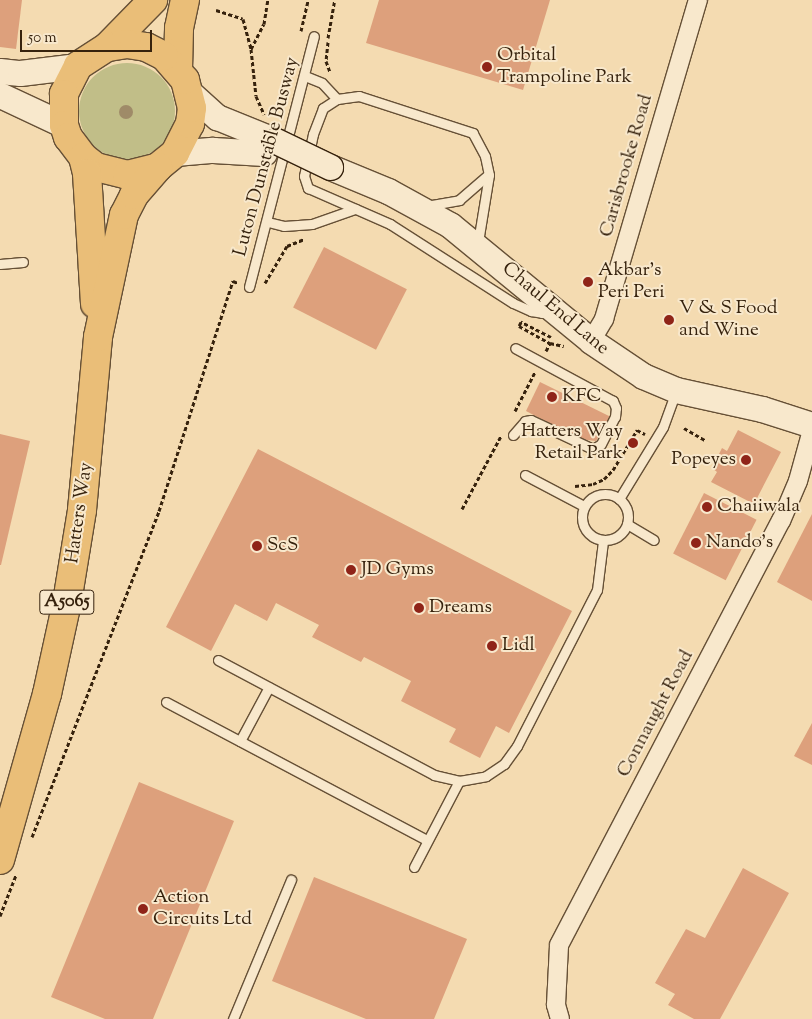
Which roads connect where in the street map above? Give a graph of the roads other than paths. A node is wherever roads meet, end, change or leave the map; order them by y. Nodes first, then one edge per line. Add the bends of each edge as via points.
1 (153, 0) edge
2 (185, 0) edge
3 (698, 0) edge
4 (314, 36) road end
5 (107, 47) junction
6 (78, 66) junction
7 (0, 71) edge
8 (305, 76) junction
9 (184, 81) junction
10 (0, 95) edge
11 (337, 99) junction
12 (64, 125) junction
13 (266, 137) junction
14 (82, 157) junction
15 (167, 160) junction
16 (489, 175) junction
17 (419, 208) junction
18 (356, 209) junction
19 (268, 222) junction
20 (478, 245) junction
21 (23, 262) dead end
22 (0, 264) edge
23 (249, 287) road end
24 (550, 304) junction
25 (98, 337) junction
26 (591, 341) junction
27 (515, 348) dead end
28 (676, 390) junction
29 (812, 425) edge
30 (812, 430) edge
31 (513, 435) dead end
32 (525, 475) dead end
33 (619, 499) junction
34 (584, 506) junction
35 (627, 524) junction
36 (654, 540) dead end
37 (603, 541) junction
38 (218, 660) dead end
39 (269, 687) junction
40 (166, 702) dead end
41 (240, 741) junction
42 (459, 780) junction
43 (427, 840) junction
44 (0, 860) edge
45 (414, 867) dead end
46 (291, 880) dead end
47 (233, 1019) edge
48 (560, 1019) edge

1 - 5 main road
2 - 9 main road via 179,28
3 - 26 street, Carisbrooke Road via 604,319
4 - 8 lane, Luton Dunstable Busway
5 - 6 main road
5 - 9 main road via 127,44 146,48 164,56
6 - 7 street via 20,73
6 - 12 main road via 64,94
8 - 11 lane via 322,83
8 - 19 lane, Luton Dunstable Busway
9 - 13 street, Chaul End Lane via 217,117
9 - 15 main road via 190,124
10 - 12 street
11 - 16 lane via 359,96 472,133 485,156
11 - 18 lane via 322,108 304,176 308,188
12 - 14 main road
13 - 15 street, Chaul End Lane
13 - 17 street, Chaul End Lane
14 - 15 main road via 96,167 119,174 143,173
14 - 25 main road, Hatters Way / A5065 via 88,182
15 - 25 main road, Hatters Way / A5065 via 134,194 124,215
16 - 17 lane via 459,200
16 - 20 lane via 479,220
17 - 20 street, Chaul End Lane
18 - 19 lane via 312,224 284,226
18 - 24 lane via 390,224 513,303 542,313
19 - 23 lane, Luton Dunstable Busway
20 - 24 street, Chaul End Lane
21 - 22 lane
24 - 26 street, Chaul End Lane
25 - 44 main road, Hatters Way / A5065 via 82,510 67,602 45,703
26 - 28 street, Chaul End Lane via 643,376
27 - 31 lane via 613,401 616,417 601,444 593,449 531,420 525,421
28 - 29 street, Chaul End Lane via 762,409
28 - 33 lane via 663,427
30 - 48 street, Connaught Road via 798,481 781,521 559,945 556,1005
32 - 34 lane
33 - 34 lane via 596,495
33 - 35 lane via 627,510
34 - 37 lane via 584,529
35 - 36 lane
35 - 37 lane via 618,536
37 - 42 lane via 598,590 517,746 504,764 486,776
38 - 39 lane
39 - 41 lane
39 - 42 lane via 434,775
40 - 41 lane
41 - 43 lane
42 - 43 lane
43 - 45 lane
46 - 47 lane

